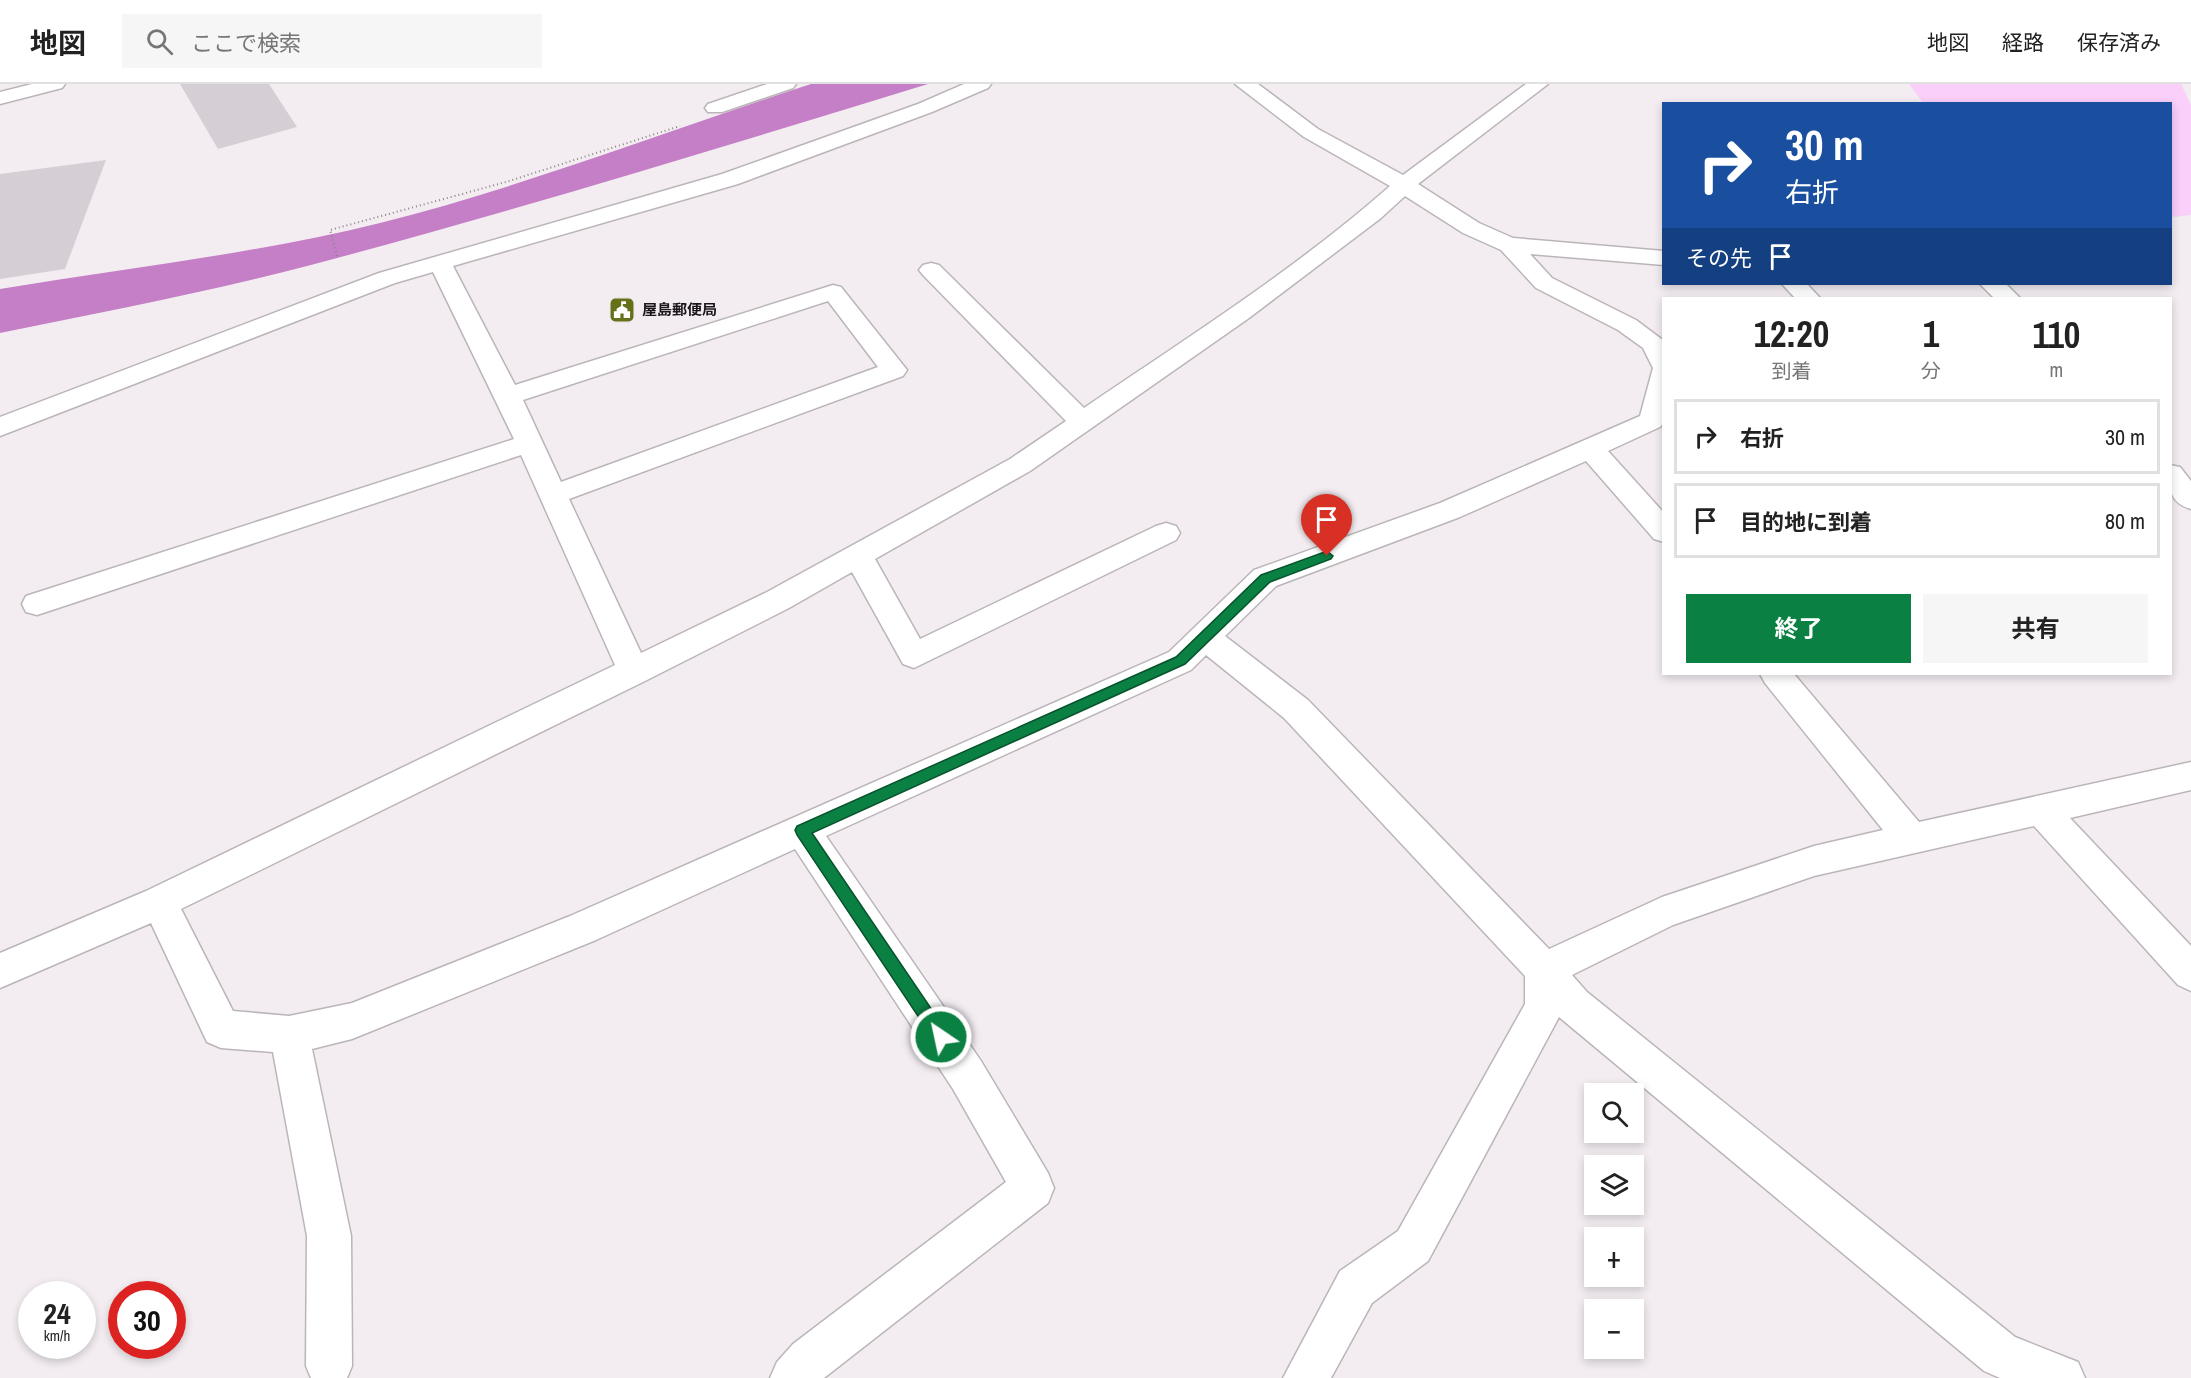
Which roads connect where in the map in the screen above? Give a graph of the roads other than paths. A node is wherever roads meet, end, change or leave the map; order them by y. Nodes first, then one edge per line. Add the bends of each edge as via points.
1 (55, 84) edge
2 (786, 84) edge
3 (981, 84) edge
4 (1245, 84) edge
5 (1538, 84) edge
6 (738, 91) edge
7 (0, 98) edge
8 (715, 108) road end
9 (1404, 184) junction
10 (1509, 245) junction
11 (1662, 258) edge
12 (439, 262) junction
13 (932, 270) dead end
14 (1795, 285) edge
15 (1993, 285) edge
16 (1807, 297) edge
17 (2007, 297) edge
18 (1662, 364) edge
19 (1662, 380) edge
20 (508, 396) junction
21 (1082, 422) junction
22 (0, 427) edge
23 (529, 444) junction
24 (1590, 448) junction
25 (2172, 476) edge
26 (553, 495) junction
27 (2191, 499) edge
28 (1662, 530) edge
29 (1166, 533) dead end
30 (858, 556) junction
31 (38, 604) dead end
32 (1205, 637) junction
33 (634, 672) junction
34 (1777, 675) edge
35 (2191, 776) edge
36 (2042, 811) junction
37 (802, 830) junction
38 (1912, 840) junction
39 (159, 902) junction
40 (1544, 970) junction
41 (0, 972) edge
42 (2191, 973) edge
43 (289, 1035) junction
44 (329, 1366) dead end
45 (793, 1378) edge
46 (1306, 1378) edge
47 (2062, 1378) edge

1 - 7 street
2 - 6 street
3 - 12 street via 730,179
4 - 9 street via 1311,133
5 - 9 street
6 - 8 street
9 - 10 street via 1471,228
9 - 21 street via 1373,213 1240,313
10 - 11 street
10 - 18 street via 1544,283 1627,325 1653,344
12 - 20 street
12 - 22 street via 387,278
13 - 21 street
14 - 16 street
15 - 17 street
19 - 24 street via 1651,421
20 - 23 street
20 - 26 street via 833,292 894,370
21 - 30 street via 1020,465
23 - 26 street
23 - 31 street
24 - 28 street
24 - 32 street via 1450,510 1265,579
25 - 27 street
26 - 33 street
29 - 30 street via 914,656
30 - 33 street
32 - 37 street via 1180,661
32 - 40 street via 1296,709
33 - 39 street
34 - 38 street
35 - 36 street
36 - 38 street
36 - 42 street
37 - 43 street via 583,928 352,1021
37 - 45 street via 967,1075 1033,1188 809,1360
38 - 40 street via 1814,861 1662,913
39 - 41 street
39 - 43 street via 221,1029
40 - 46 street via 1544,1007 1413,1246 1356,1287
40 - 47 street via 1573,1005 2000,1355
43 - 44 street via 329,1236

